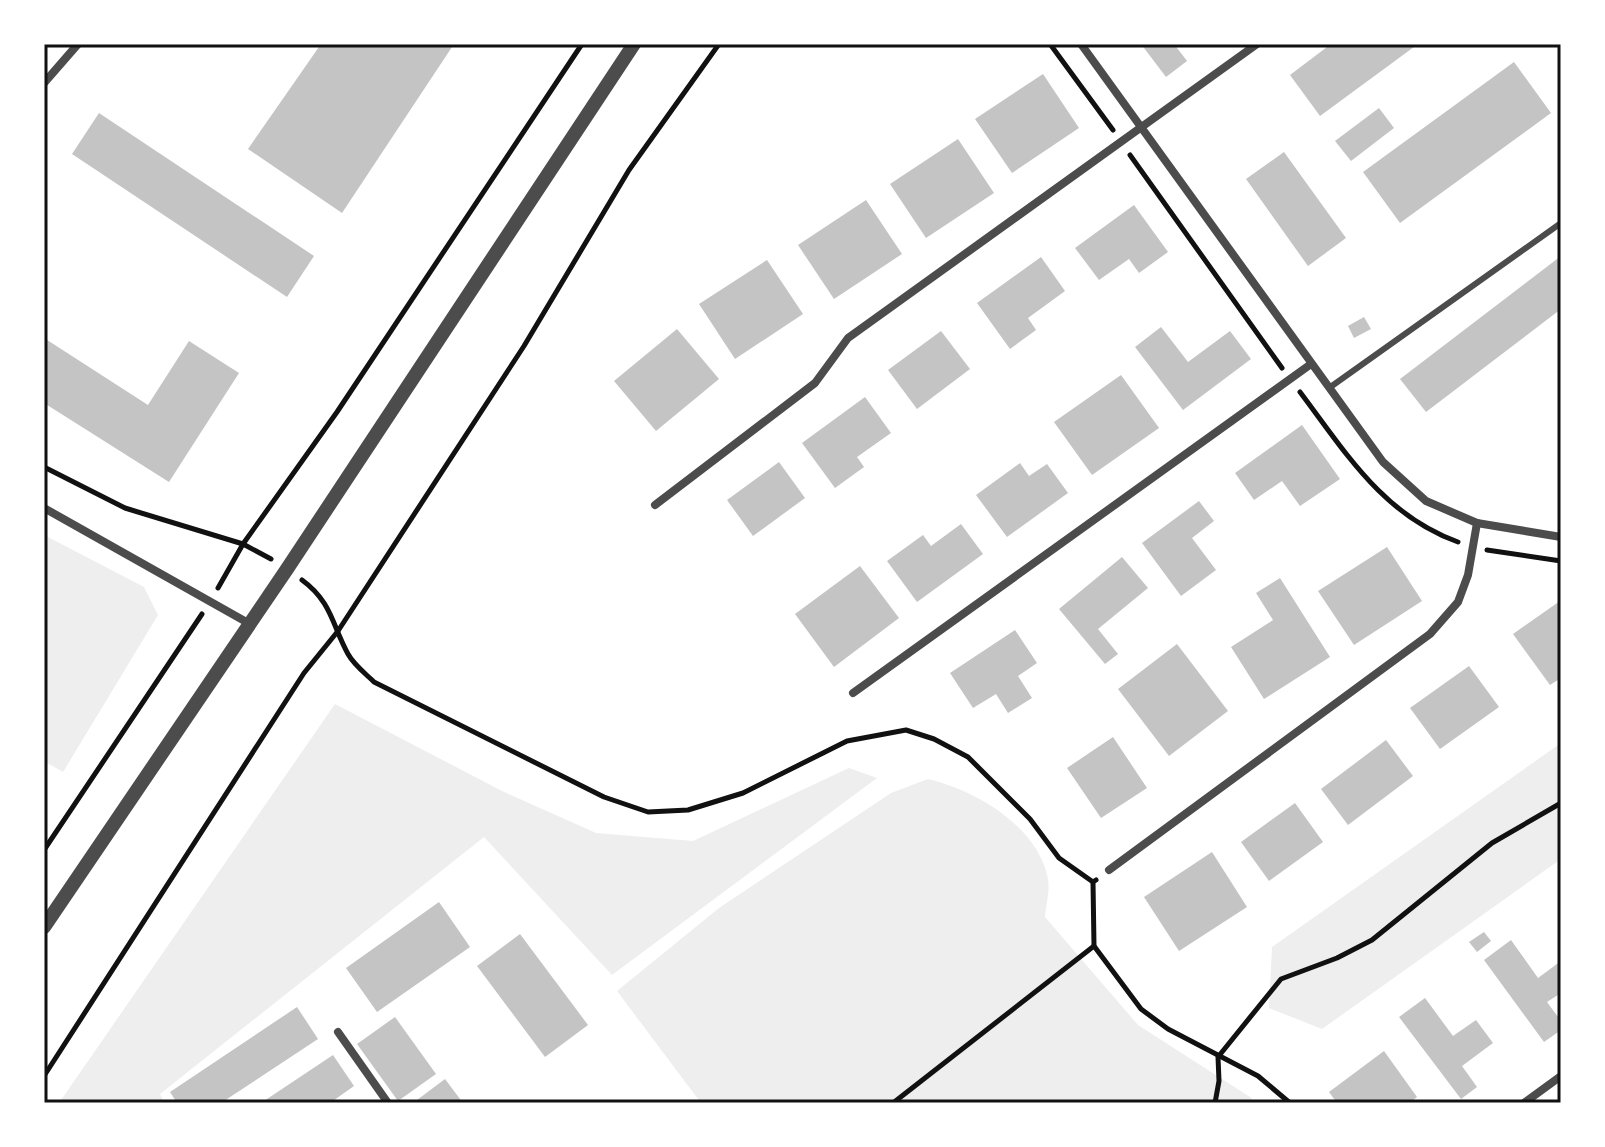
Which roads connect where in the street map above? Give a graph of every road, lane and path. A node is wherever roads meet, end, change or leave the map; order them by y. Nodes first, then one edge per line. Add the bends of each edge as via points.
1 (78, 44) edge
2 (582, 44) edge
3 (634, 44) edge
4 (719, 44) edge
5 (1081, 44) edge
6 (1257, 44) edge
7 (44, 83) edge
8 (1142, 126) junction
9 (1561, 223) edge
10 (1311, 364) junction
11 (1329, 388) junction
12 (44, 467) edge
13 (655, 505) dead end
14 (44, 508) edge
15 (1477, 523) junction
16 (1561, 537) edge
17 (243, 544) junction
18 (287, 569) junction
19 (210, 601) junction
20 (250, 624) junction
21 (338, 631) junction
22 (853, 693) dead end
23 (1561, 803) edge
24 (44, 850) edge
25 (1109, 870) joint
26 (1093, 882) junction
27 (44, 927) edge
28 (1094, 946) junction
29 (338, 1032) dead end
30 (1218, 1057) junction
31 (44, 1076) edge
32 (1561, 1076) edge
33 (388, 1103) edge
34 (893, 1103) edge
35 (1215, 1103) edge
36 (1290, 1103) edge
37 (1524, 1103) edge

1 - 7 street
2 - 17 path
3 - 18 street
4 - 21 path via 629,170 524,346
5 - 8 street
6 - 8 street
8 - 10 street
8 - 13 street via 848,338 815,383
9 - 11 lane
10 - 11 street
10 - 22 street
11 - 15 street via 1404,483 1426,501
12 - 17 path via 125,508
14 - 19 street
15 - 16 street
15 - 25 street via 1458,602 1430,634
17 - 18 path
17 - 19 path
18 - 20 street
18 - 21 path via 316,590
19 - 20 street
19 - 24 path
20 - 27 street
21 - 26 path via 349,657 374,682 604,797 648,812 688,810 743,793 847,741 906,730 934,739 968,757 1030,819 1059,858
21 - 31 path via 304,673
23 - 30 path via 1492,843 1372,940 1281,979
25 - 26 path
26 - 28 path
28 - 30 path via 1141,1009
28 - 34 path
29 - 33 street
30 - 35 path
30 - 36 path via 1258,1076
32 - 37 street

